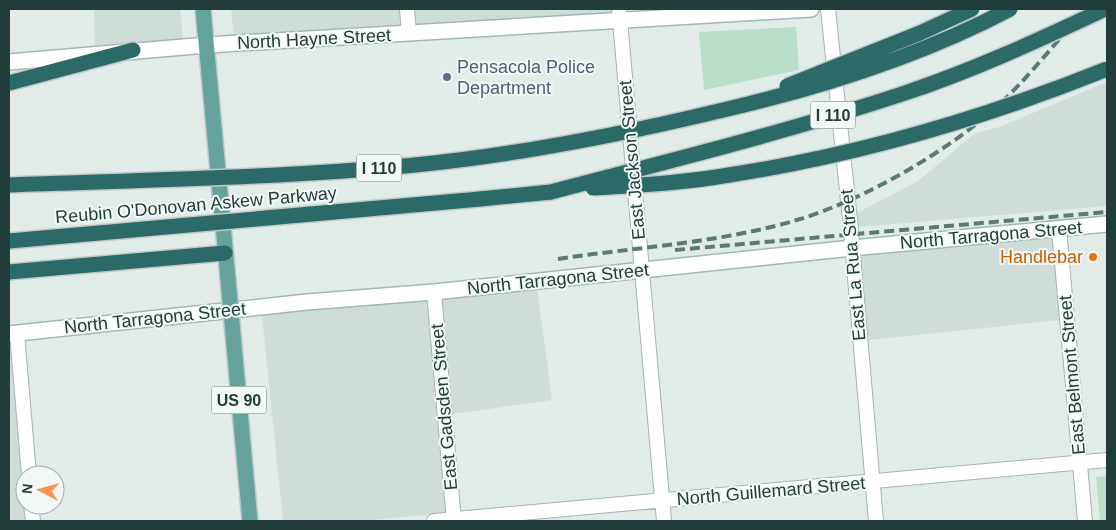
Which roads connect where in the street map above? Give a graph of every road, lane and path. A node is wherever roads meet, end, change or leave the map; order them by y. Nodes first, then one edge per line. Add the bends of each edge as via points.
1 (203, 9) edge
2 (407, 9) edge
3 (811, 9) edge
4 (828, 9) edge
5 (972, 9) edge
6 (1010, 9) edge
7 (1105, 9) edge
8 (619, 14) edge
9 (409, 33) junction
10 (206, 45) junction
11 (133, 50) junction
12 (9, 62) edge
13 (1107, 69) edge
14 (9, 83) edge
15 (745, 105) junction
16 (9, 185) edge
17 (551, 192) junction
18 (1107, 224) edge
19 (1059, 229) junction
20 (9, 241) edge
21 (852, 248) junction
22 (225, 253) junction
23 (641, 270) junction
24 (9, 272) edge
25 (434, 292) junction
26 (13, 334) edge
27 (1107, 460) edge
28 (1080, 462) junction
29 (28, 465) edge
30 (873, 481) junction
31 (662, 500) junction
32 (454, 520) edge
33 (250, 521) edge
34 (434, 521) edge
35 (664, 521) edge
36 (876, 521) edge
37 (1085, 521) edge

1 - 10 main road, US 90
2 - 9 street
3 - 8 street, North Hayne Street
4 - 21 street, East La Rua Street
5 - 15 highway, bridge
6 - 15 highway, bridge via 885,63
7 - 17 highway, Reubin O'Donovan Askew Parkway / I 110, bridge via 975,67 903,94 715,150
8 - 9 street, North Hayne Street
8 - 23 street, East Jackson Street
9 - 10 street, North Hayne Street
10 - 11 street, North Hayne Street
10 - 22 main road, US 90
11 - 12 street, North Hayne Street
11 - 14 highway
13 - 17 highway, bridge via 1036,98 948,127 846,152 728,176
15 - 16 highway, Reubin O'Donovan Askew Parkway / I 110, bridge via 604,137 418,165 269,176
17 - 20 highway, Reubin O'Donovan Askew Parkway / I 110, bridge
18 - 19 street, North Tarragona Street
19 - 21 street, North Tarragona Street
19 - 28 street, East Belmont Street
21 - 23 street, North Tarragona Street
21 - 30 street, East La Rua Street
22 - 24 highway
22 - 33 main road, US 90, bridge
23 - 25 street, North Tarragona Street
23 - 31 street, East Jackson Street
25 - 26 street, North Tarragona Street via 298,303
25 - 32 street, East Gadsden Street
26 - 29 street
27 - 28 street, North Guillemard Street
28 - 30 street, North Guillemard Street
28 - 37 street, East Belmont Street
30 - 31 street, North Guillemard Street
30 - 36 street, East La Rua Street
31 - 32 street, North Guillemard Street
31 - 35 street, East Jackson Street
32 - 34 street, North Guillemard Street

